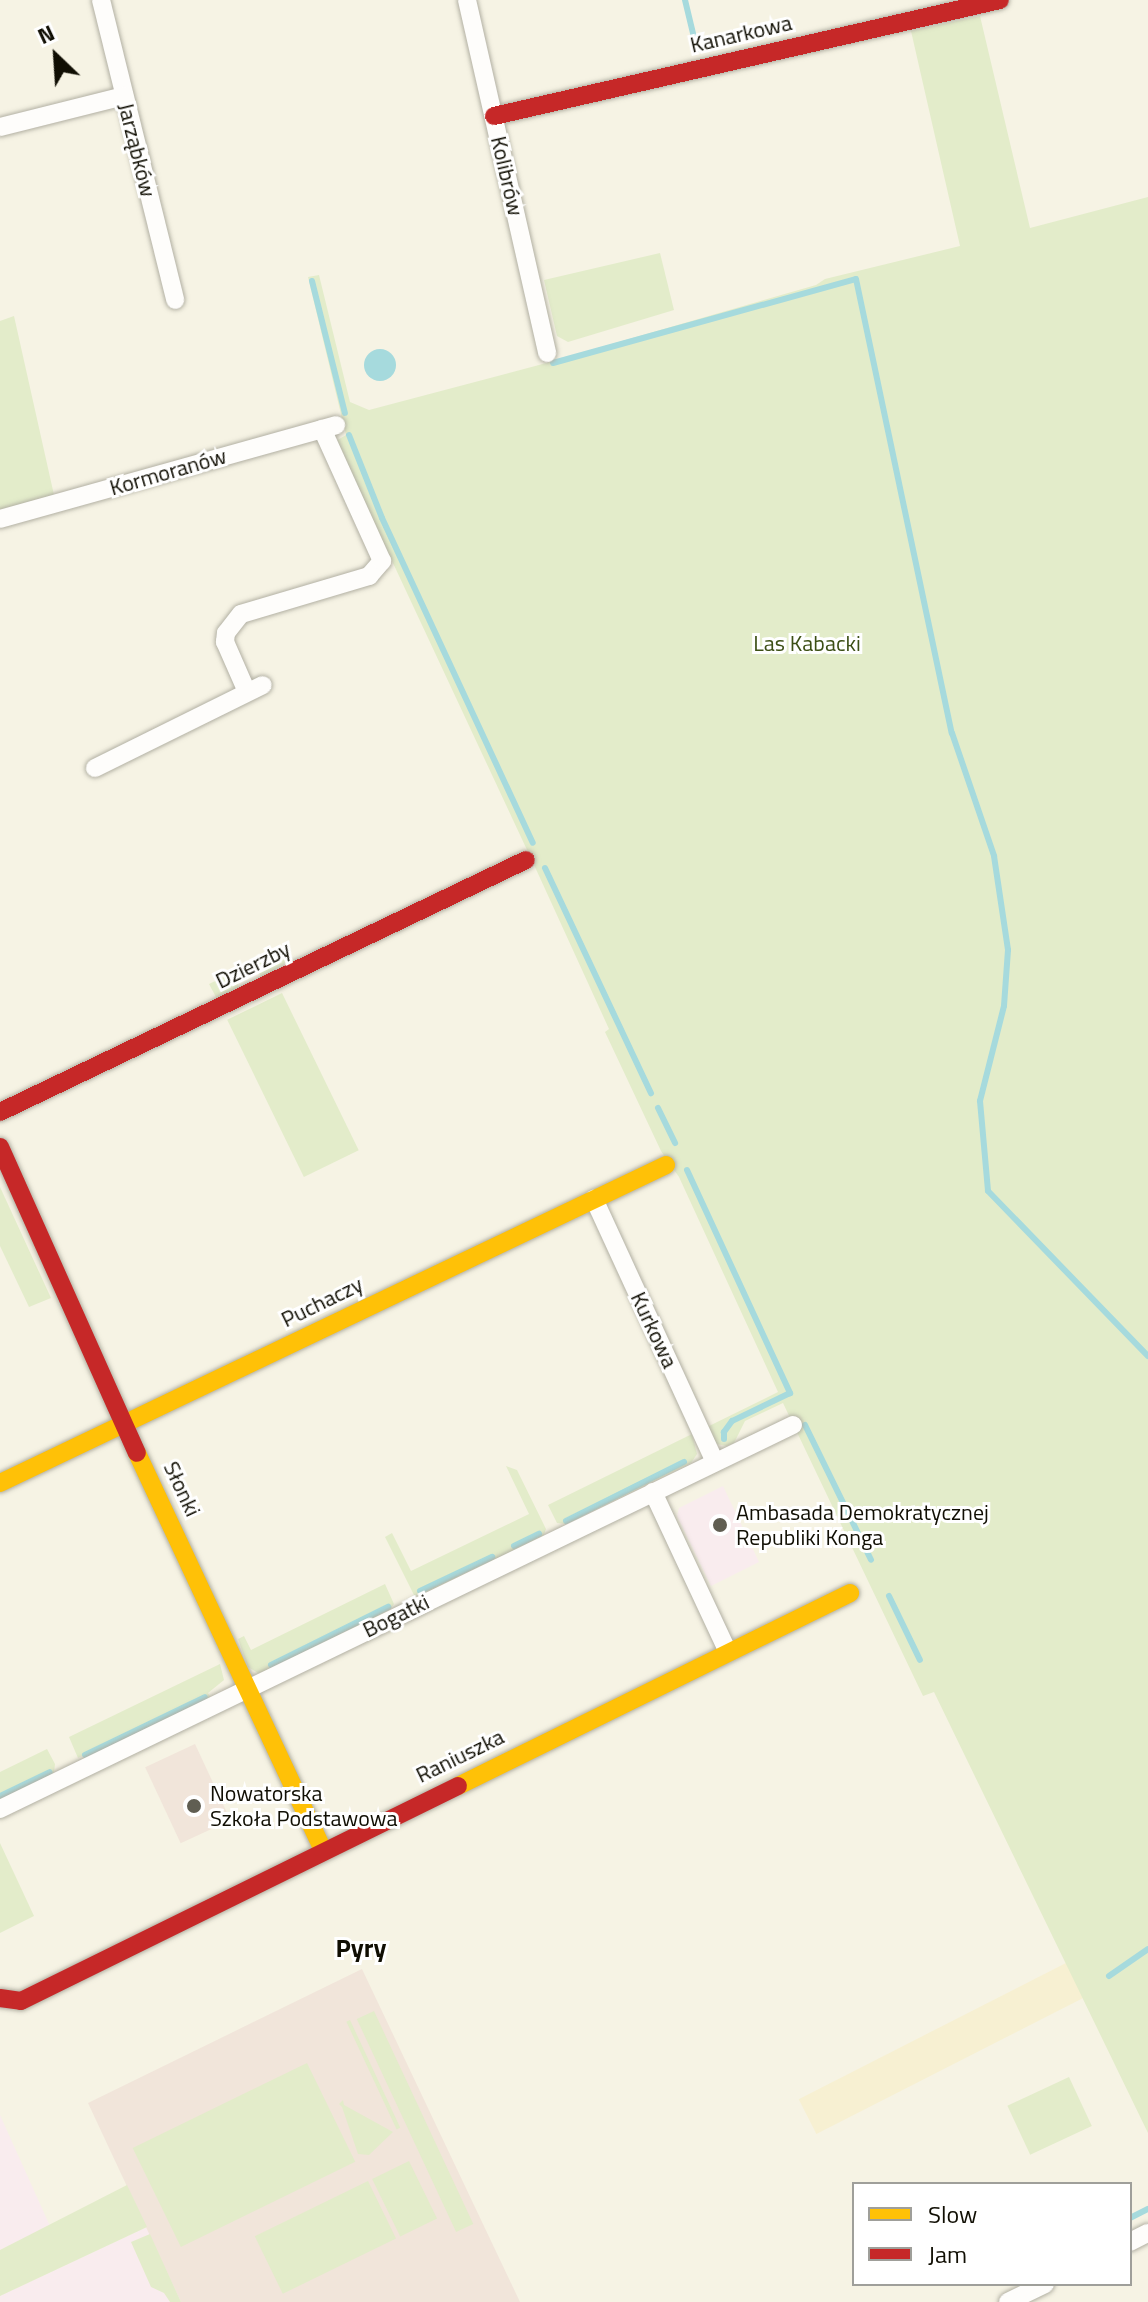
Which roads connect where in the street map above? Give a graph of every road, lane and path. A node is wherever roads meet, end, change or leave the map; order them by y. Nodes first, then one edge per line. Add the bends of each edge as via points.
1 (101, 0) edge
2 (467, 0) edge
3 (1000, 0) edge
4 (124, 96) junction
5 (494, 116) junction
6 (0, 127) edge
7 (175, 300) dead end
8 (547, 353) dead end
9 (0, 519) edge
10 (95, 768) dead end
11 (526, 860) dead end
12 (0, 1112) edge
13 (0, 1147) edge
14 (666, 1165) dead end
15 (594, 1199) junction
16 (125, 1424) junction
17 (793, 1425) dead end
18 (715, 1462) junction
19 (0, 1483) edge
20 (653, 1492) junction
21 (850, 1593) dead end
22 (728, 1652) junction
23 (248, 1689) junction
24 (0, 1809) edge
25 (323, 1850) junction
26 (3, 2000) edge
27 (1041, 2286) edge
28 (1008, 2302) edge

1 - 4 street, Jarząbków
2 - 5 street, Kolibrów
3 - 5 street, Kanarkowa
4 - 6 street
4 - 7 street, Jarząbków
5 - 8 street, Kolibrów
9 - 10 street, Kormoranów via 329,427 382,561 369,576 241,614 225,642 255,689
11 - 12 street, Dzierzby
13 - 16 street, Słonki
14 - 15 street, Puchaczy
15 - 16 street, Puchaczy
15 - 18 street, Kurkowa
16 - 19 street, Puchaczy
16 - 23 street, Słonki
17 - 18 street, Bogatki
18 - 20 street, Bogatki
20 - 22 street
20 - 23 street, Bogatki
21 - 22 street, Raniuszka
22 - 25 street, Raniuszka
23 - 24 street, Bogatki
23 - 25 street, Słonki
25 - 26 street, Raniuszka via 21,2001
27 - 28 street

